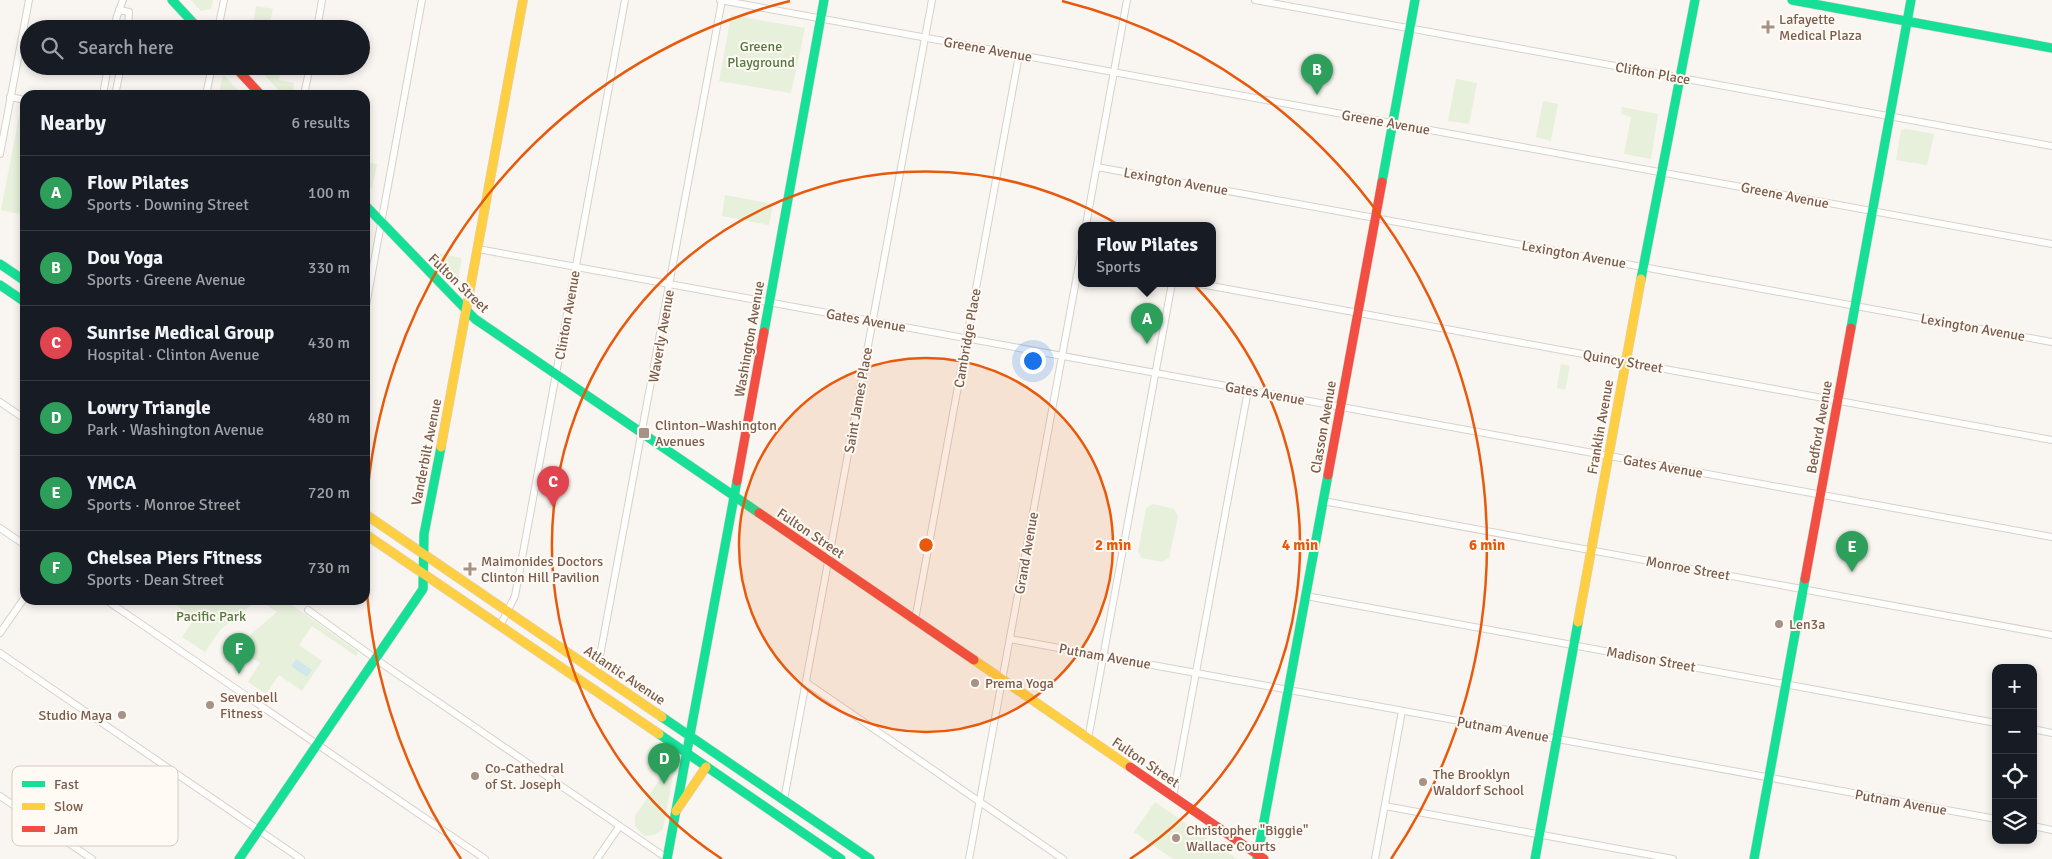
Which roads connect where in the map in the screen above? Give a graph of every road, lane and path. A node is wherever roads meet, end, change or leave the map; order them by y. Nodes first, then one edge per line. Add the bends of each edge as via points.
1 (29, 0) edge
2 (123, 0) edge
3 (172, 0) edge
4 (224, 0) edge
5 (322, 0) edge
6 (422, 0) edge
7 (523, 0) edge
8 (625, 0) edge
9 (722, 0) edge
10 (824, 0) edge
11 (932, 0) edge
12 (1127, 0) edge
13 (1255, 0) edge
14 (1415, 0) edge
15 (1695, 0) edge
16 (1792, 0) edge
17 (1911, 0) edge
18 (1815, 2) edge
19 (119, 10) junction
20 (821, 18) junction
21 (25, 20) edge
22 (116, 20) edge
23 (129, 20) edge
24 (191, 20) edge
25 (220, 20) edge
26 (319, 20) edge
27 (1907, 20) junction
28 (1410, 28) junction
29 (925, 38) junction
30 (20, 46) edge
31 (2052, 48) edge
32 (1019, 55) junction
33 (1114, 72) junction
34 (106, 75) edge
35 (119, 75) edge
36 (210, 75) edge
37 (242, 75) edge
38 (308, 75) edge
39 (1679, 77) junction
40 (104, 90) edge
41 (116, 90) edge
42 (207, 90) edge
43 (256, 90) edge
44 (305, 90) edge
45 (10, 97) junction
46 (20, 99) edge
47 (1890, 116) junction
48 (1392, 123) junction
49 (2052, 146) edge
50 (0, 154) edge
51 (1097, 167) junction
52 (1662, 172) junction
53 (370, 210) edge
54 (1872, 211) junction
55 (1375, 218) junction
56 (381, 222) junction
57 (1087, 222) edge
58 (2052, 244) edge
59 (478, 249) junction
60 (0, 264) edge
61 (576, 267) junction
62 (1643, 267) junction
63 (1078, 270) edge
64 (20, 278) edge
65 (370, 283) edge
66 (670, 284) junction
67 (0, 285) edge
68 (1171, 287) edge
69 (1216, 287) edge
70 (20, 299) edge
71 (770, 302) junction
72 (1855, 306) junction
73 (467, 312) junction
74 (1358, 312) junction
75 (873, 321) junction
76 (967, 338) junction
77 (2052, 342) edge
78 (1062, 356) junction
79 (1625, 361) junction
80 (1156, 373) junction
81 (556, 375) junction
82 (1248, 390) junction
83 (1838, 400) junction
84 (0, 402) edge
85 (1340, 407) junction
86 (20, 416) edge
87 (642, 434) junction
88 (2052, 440) edge
89 (1608, 456) junction
90 (1820, 495) junction
91 (734, 497) junction
92 (1323, 501) junction
93 (370, 517) edge
94 (0, 528) edge
95 (370, 537) edge
96 (2052, 537) edge
97 (20, 542) edge
98 (1591, 550) junction
99 (424, 555) junction
100 (829, 561) junction
101 (424, 574) junction
102 (1803, 589) junction
103 (1306, 596) junction
104 (20, 604) edge
105 (113, 605) edge
106 (308, 610) dead end
107 (508, 611) junction
108 (915, 620) junction
109 (500, 626) junction
110 (0, 633) edge
111 (2052, 635) edge
112 (1010, 639) junction
113 (1574, 645) junction
114 (0, 653) edge
115 (1104, 656) junction
116 (376, 659) junction
117 (597, 672) junction
118 (1196, 673) junction
119 (1002, 680) junction
120 (807, 682) junction
121 (1786, 684) junction
122 (1288, 690) junction
123 (1402, 711) junction
124 (1992, 722) edge
125 (2037, 731) edge
126 (2052, 733) edge
127 (690, 735) junction
128 (1088, 739) junction
129 (1557, 739) junction
130 (317, 744) junction
131 (686, 754) junction
132 (165, 766) edge
133 (706, 767) junction
134 (178, 775) edge
135 (1769, 778) junction
136 (0, 796) edge
137 (1173, 797) junction
138 (784, 800) junction
139 (980, 802) junction
140 (12, 804) edge
141 (1385, 806) junction
142 (674, 813) junction
143 (1992, 818) edge
144 (619, 826) junction
145 (2037, 827) edge
146 (259, 830) junction
147 (2052, 830) edge
148 (1539, 834) junction
149 (73, 846) edge
150 (1260, 858) edge
151 (92, 859) edge
152 (239, 859) edge
153 (301, 859) edge
154 (485, 859) edge
155 (597, 859) edge
156 (667, 859) edge
157 (841, 859) edge
158 (870, 859) edge
159 (969, 859) edge
160 (1063, 859) edge
161 (1375, 859) edge
162 (1534, 859) edge
163 (1673, 859) edge
164 (1754, 859) edge

1 - 21 street
2 - 19 street
3 - 24 main road
4 - 25 street
5 - 26 street
6 - 56 street
7 - 59 main road, Vanderbilt Avenue
8 - 61 street, Clinton Avenue
9 - 20 street, Greene Avenue
9 - 66 street, Waverly Avenue
10 - 20 main road, Washington Avenue
11 - 29 street, Saint James Place
12 - 33 street
13 - 28 street, Clifton Place
14 - 28 main road, Classon Avenue
15 - 39 main road, Franklin Avenue
16 - 18 main road
17 - 27 main road, Bedford Avenue
18 - 27 main road
19 - 22 street
19 - 23 street via 129,12
20 - 29 street, Greene Avenue
20 - 71 main road, Washington Avenue
27 - 31 main road
27 - 47 main road, Bedford Avenue
28 - 39 street, Clifton Place
28 - 48 main road, Classon Avenue
29 - 32 street, Greene Avenue
29 - 75 street, Saint James Place
30 - 45 street
32 - 33 street, Greene Avenue
32 - 76 street, Cambridge Place
33 - 48 street, Greene Avenue
33 - 51 street
34 - 40 street
35 - 41 street
36 - 42 street
37 - 43 main road
38 - 44 street
39 - 47 street, Clifton Place
39 - 52 main road, Franklin Avenue
45 - 46 street
45 - 50 street
47 - 49 street, Clifton Place
47 - 54 main road, Bedford Avenue
48 - 52 street, Greene Avenue
48 - 55 main road, Classon Avenue
51 - 55 street, Lexington Avenue
51 - 57 street
52 - 54 street, Greene Avenue
52 - 62 main road, Franklin Avenue
53 - 56 main road, Fulton Street
54 - 58 street, Greene Avenue
54 - 72 main road, Bedford Avenue
55 - 62 street, Lexington Avenue
55 - 74 main road, Classon Avenue
56 - 65 street
56 - 73 main road, Fulton Street
59 - 61 street, Gates Avenue
59 - 73 main road, Vanderbilt Avenue
60 - 64 main road
61 - 66 street, Gates Avenue
61 - 81 street, Clinton Avenue
62 - 72 street, Lexington Avenue
62 - 79 main road, Franklin Avenue
63 - 78 street, Grand Avenue
66 - 71 street, Gates Avenue
66 - 87 street, Waverly Avenue
67 - 70 main road
68 - 80 street
69 - 74 street, Quincy Street
71 - 75 street, Gates Avenue
71 - 91 main road, Washington Avenue
72 - 77 street, Lexington Avenue
72 - 83 main road, Bedford Avenue
73 - 81 main road, Fulton Street
73 - 99 main road, Vanderbilt Avenue via 424,534
74 - 79 street, Quincy Street
74 - 85 main road, Classon Avenue
75 - 76 street, Gates Avenue
75 - 100 street, Saint James Place
76 - 78 street, Gates Avenue
76 - 108 street, Cambridge Place
78 - 80 street, Gates Avenue
78 - 112 street, Grand Avenue
79 - 83 street, Quincy Street
79 - 89 main road, Franklin Avenue
80 - 82 street, Gates Avenue
80 - 115 street
81 - 87 main road, Fulton Street
81 - 107 street, Clinton Avenue via 515,596
82 - 85 street, Gates Avenue
82 - 118 street
83 - 88 street, Quincy Street
83 - 90 main road, Bedford Avenue
84 - 86 street
85 - 89 street, Gates Avenue
85 - 92 main road, Classon Avenue
87 - 91 main road, Fulton Street
87 - 117 street, Waverly Avenue
89 - 90 street, Gates Avenue
89 - 98 main road, Franklin Avenue
90 - 96 street, Gates Avenue
90 - 102 main road, Bedford Avenue
91 - 100 main road, Fulton Street
91 - 127 main road, Washington Avenue
92 - 98 street, Monroe Street
92 - 103 main road, Classon Avenue
93 - 99 main road, Atlantic Avenue
94 - 97 street
95 - 101 main road
98 - 102 street, Monroe Street
98 - 113 main road, Franklin Avenue
99 - 101 main road, Vanderbilt Avenue
99 - 107 main road, Atlantic Avenue
100 - 108 main road, Fulton Street
100 - 120 street, Saint James Place
101 - 109 main road
101 - 116 main road, Vanderbilt Avenue via 423,590
102 - 111 street, Monroe Street
102 - 121 main road, Bedford Avenue
103 - 113 street, Madison Street
103 - 122 main road, Classon Avenue
104 - 110 street
105 - 130 street
106 - 116 street
107 - 109 street, Clinton Avenue
107 - 117 main road, Atlantic Avenue
108 - 119 main road, Fulton Street
109 - 131 main road
112 - 115 street, Putnam Avenue
112 - 119 street, Grand Avenue
113 - 121 street, Madison Street
113 - 129 main road, Franklin Avenue
114 - 132 street
115 - 118 street, Putnam Avenue
115 - 128 street
116 - 130 main road, Vanderbilt Avenue
116 - 144 street
117 - 127 main road, Atlantic Avenue
118 - 122 street, Putnam Avenue
118 - 137 street
119 - 128 main road, Fulton Street
119 - 139 street, Grand Avenue
120 - 138 street, Saint James Place
120 - 139 street
121 - 124 street, Madison Street
121 - 135 main road, Bedford Avenue
122 - 123 street, Putnam Avenue
122 - 150 main road, Classon Avenue
123 - 129 street, Putnam Avenue
123 - 141 street
125 - 126 street
127 - 131 main road, Washington Avenue
127 - 138 main road, Atlantic Avenue
128 - 137 main road, Fulton Street
129 - 135 street, Putnam Avenue
129 - 148 main road, Franklin Avenue
130 - 146 main road, Vanderbilt Avenue
130 - 154 street
131 - 133 main road
131 - 142 main road, Washington Avenue
133 - 142 main road
133 - 157 main road
134 - 146 street
135 - 143 street, Putnam Avenue
135 - 164 main road, Bedford Avenue
136 - 140 street
137 - 150 main road, Fulton Street
138 - 158 main road, Atlantic Avenue
139 - 159 street, Grand Avenue
139 - 160 street
141 - 148 street
141 - 161 street
142 - 156 main road, Washington Avenue
144 - 155 street
144 - 156 street
145 - 147 street
146 - 152 main road, Vanderbilt Avenue
146 - 153 street
148 - 162 main road, Franklin Avenue
148 - 163 street
149 - 151 street

